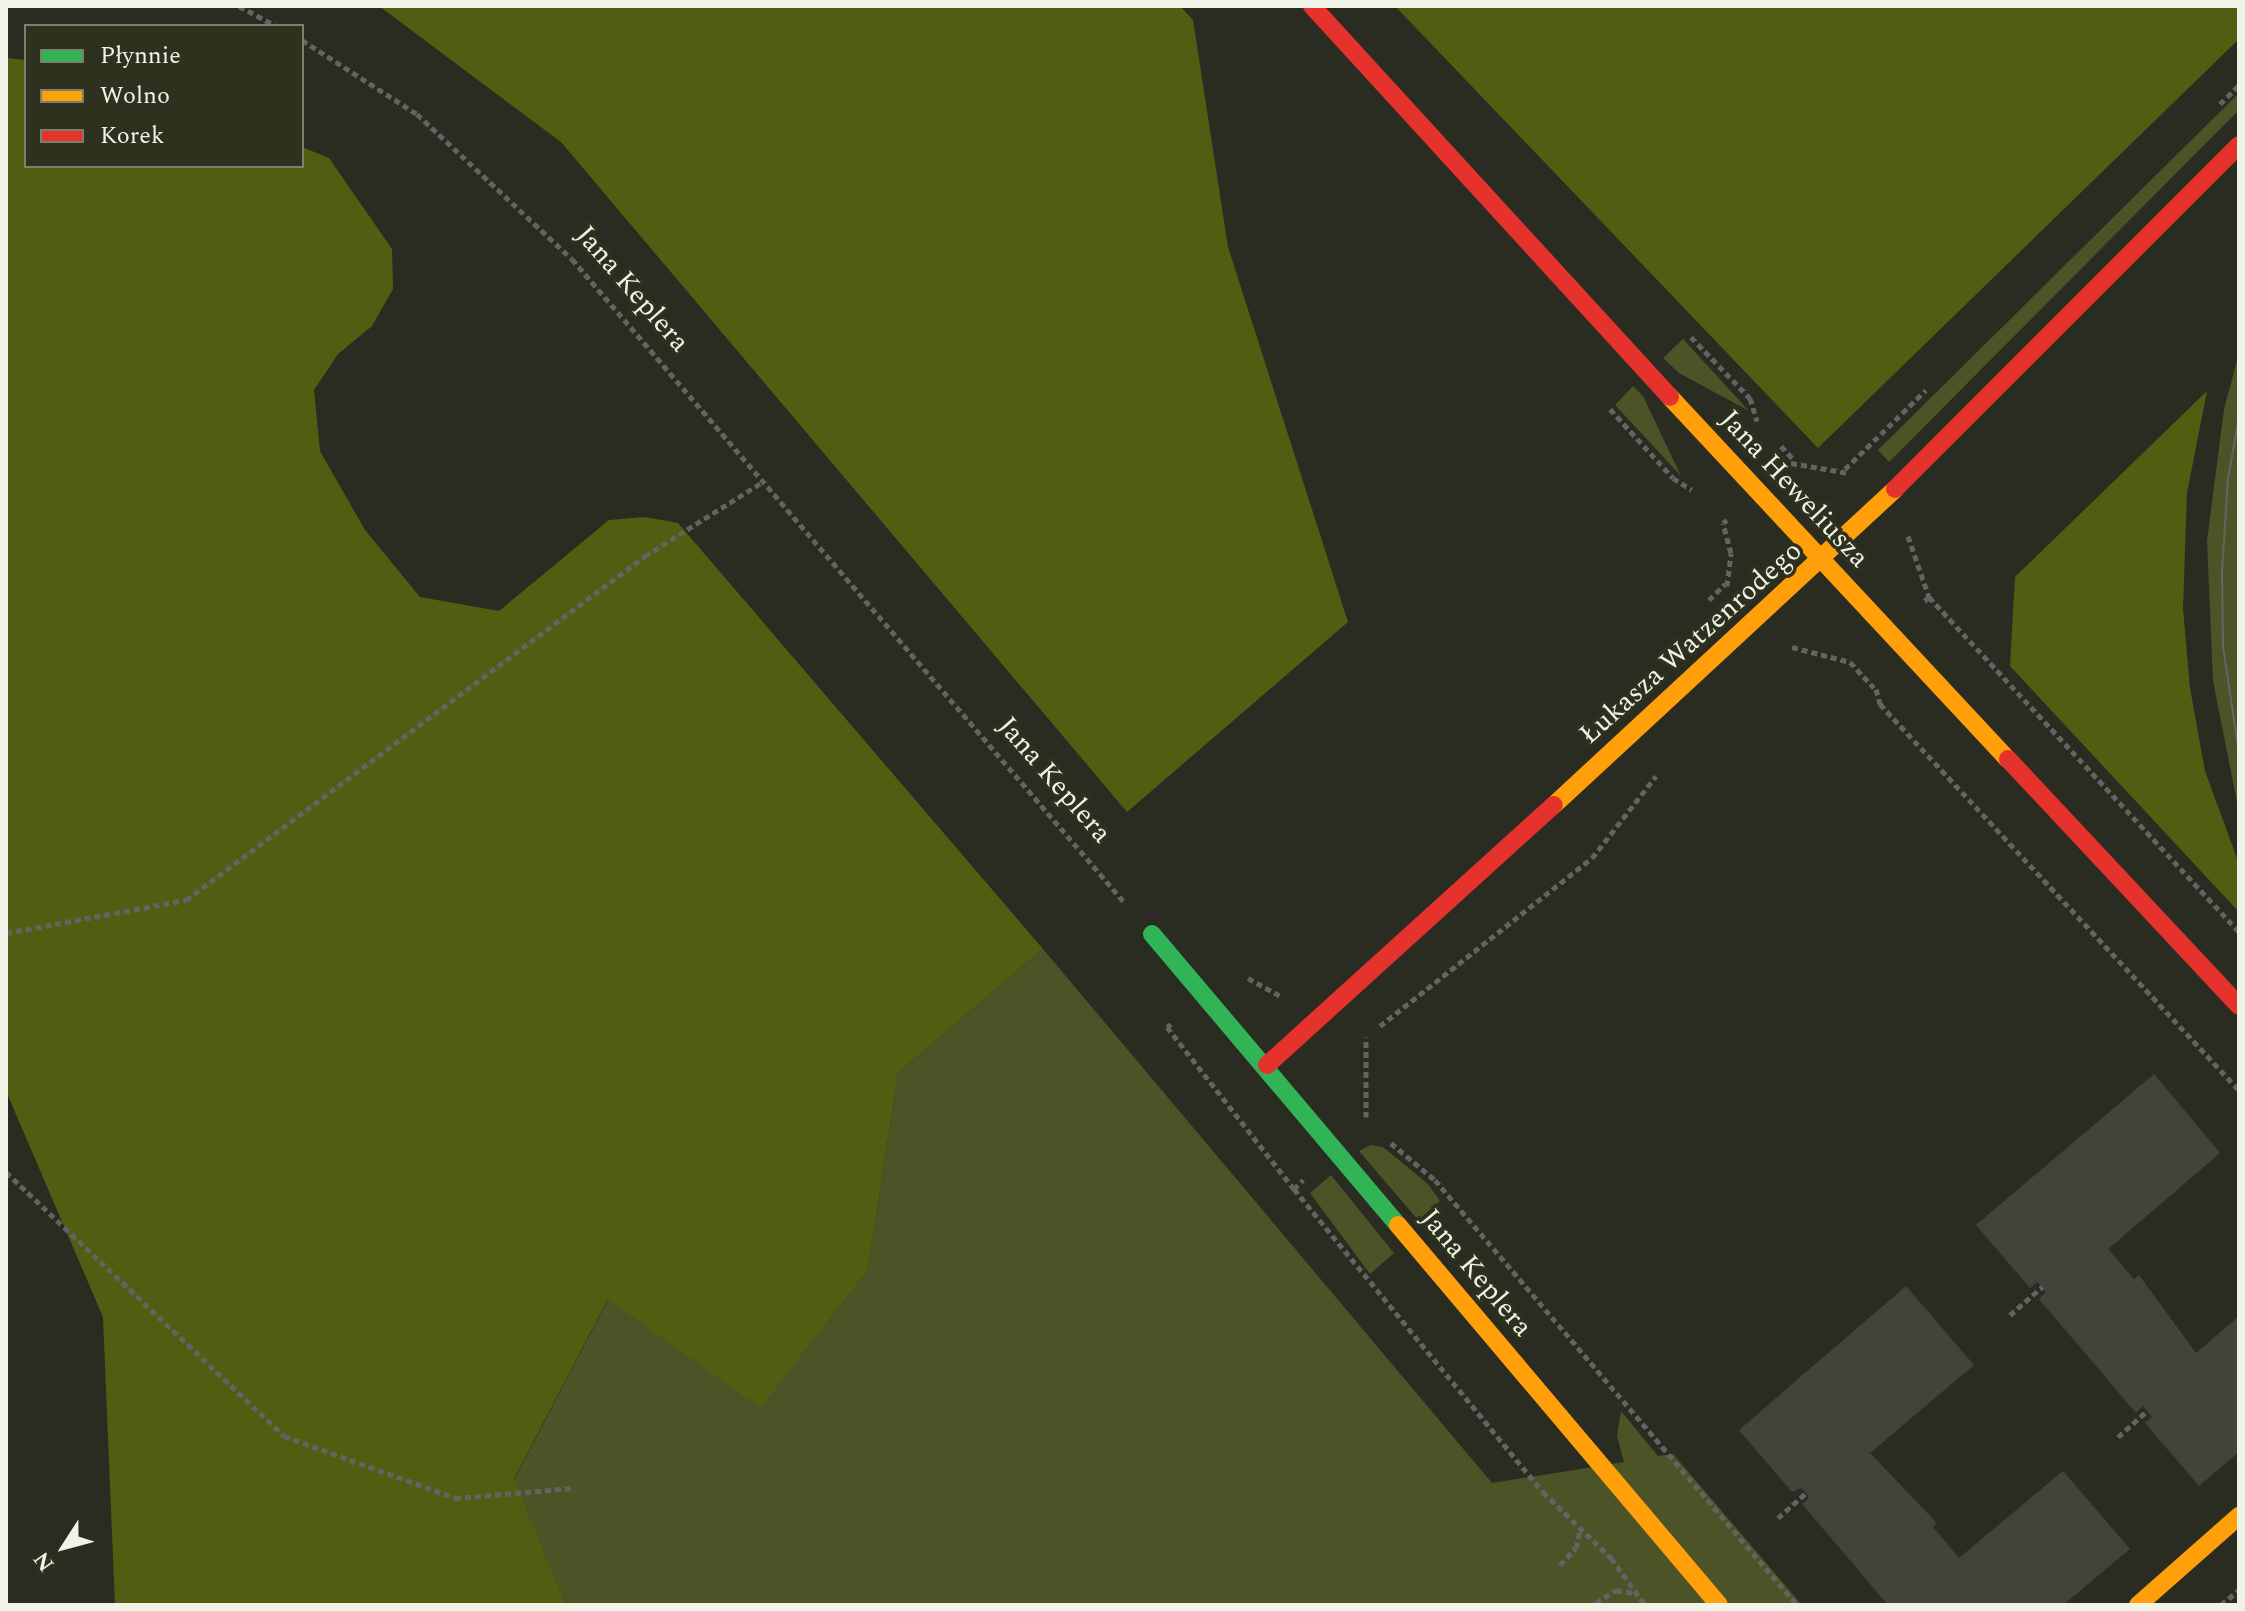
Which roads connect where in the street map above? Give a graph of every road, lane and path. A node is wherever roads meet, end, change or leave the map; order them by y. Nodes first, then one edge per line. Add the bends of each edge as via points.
1 (239, 6) edge
2 (1312, 6) edge
3 (272, 24) edge
4 (304, 41) edge
5 (2239, 145) edge
6 (1691, 337) dead end
7 (1610, 409) dead end
8 (1757, 421) dead end
9 (761, 483) junction
10 (1690, 488) dead end
11 (1824, 560) junction
12 (1929, 597) dead end
13 (1888, 691) dead end
14 (2239, 932) edge
15 (6, 933) edge
16 (1152, 934) joint
17 (2239, 1006) edge
18 (1267, 1065) junction
19 (2239, 1090) edge
20 (1389, 1142) dead end
21 (6, 1172) edge
22 (1294, 1189) dead end
23 (2042, 1287) dead end
24 (2010, 1315) dead end
25 (2147, 1411) dead end
26 (2118, 1437) dead end
27 (574, 1488) dead end
28 (1806, 1493) dead end
29 (2239, 1516) edge
30 (1778, 1518) dead end
31 (1581, 1529) junction
32 (1560, 1565) dead end
33 (2239, 1590) edge
34 (1639, 1594) junction
35 (1596, 1603) edge
36 (1645, 1605) edge
37 (1719, 1605) edge
38 (1797, 1605) edge
39 (2138, 1605) edge
40 (2221, 1605) edge

1 - 3 path
2 - 11 street, Jana Heweliusza via 1514,232
4 - 9 path, Jana Keplera via 417,114 495,182 572,259
5 - 11 street, Łukasza Watzenrodego
6 - 8 path via 1750,398
7 - 10 path via 1673,478
9 - 15 path via 645,556 186,900
9 - 16 path, Jana Keplera
11 - 17 street, Jana Heweliusza
11 - 18 street, Łukasza Watzenrodego
12 - 14 path
13 - 19 path via 1874,688 1880,704
16 - 18 street, Jana Keplera
18 - 37 street, Jana Keplera
20 - 38 path via 1435,1180
21 - 27 path via 284,1436 455,1498
22 - 31 path via 1543,1492
23 - 24 path
25 - 26 path
28 - 30 path
29 - 39 street
31 - 32 path via 1576,1548
31 - 34 path
33 - 40 path
34 - 35 path via 1616,1590
34 - 36 path

